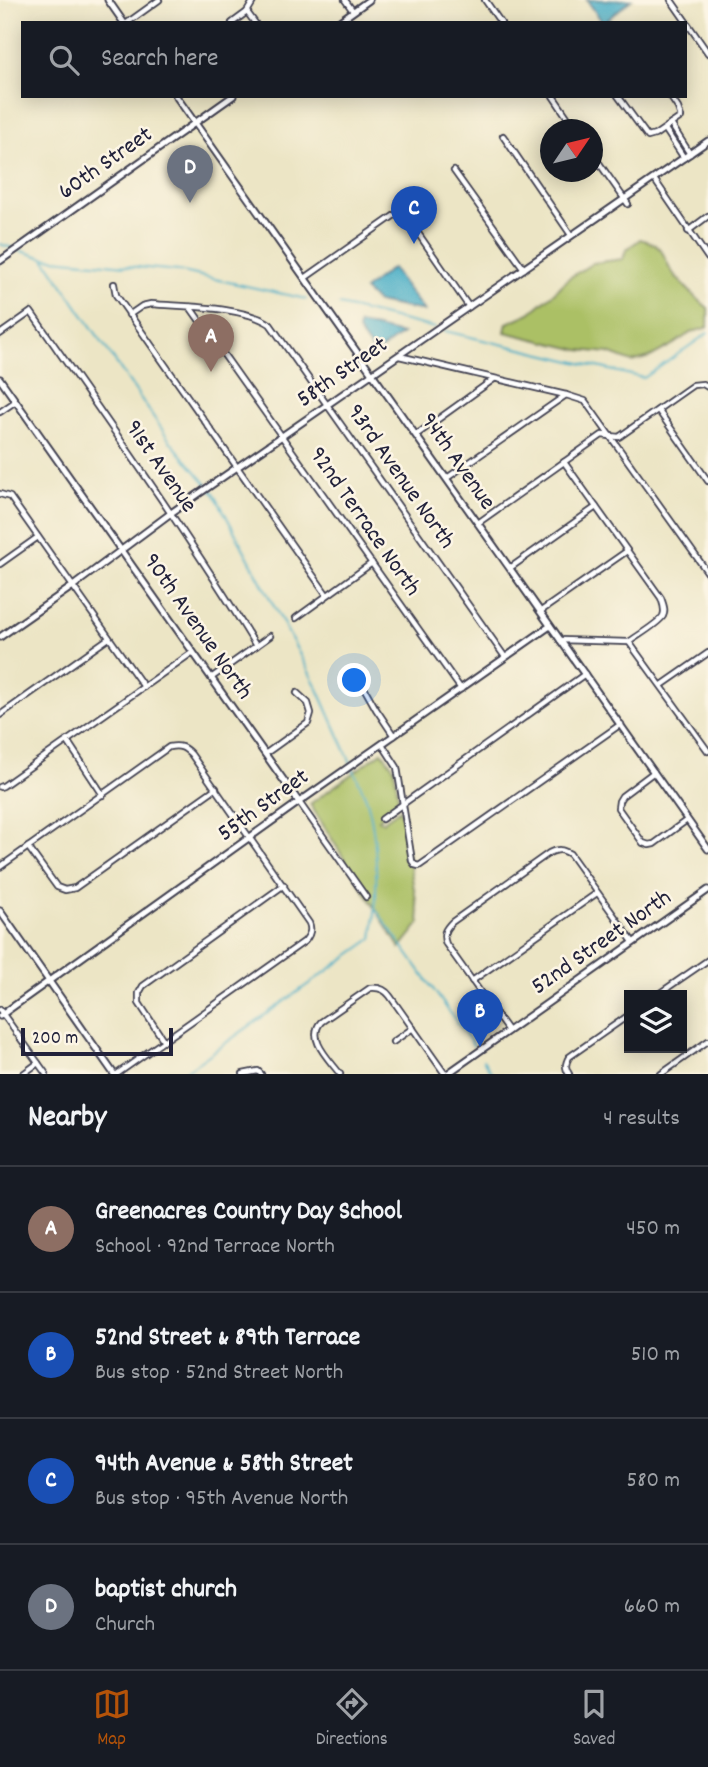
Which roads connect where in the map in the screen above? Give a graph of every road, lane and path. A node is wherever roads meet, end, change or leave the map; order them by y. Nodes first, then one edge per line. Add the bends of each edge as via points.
1 (108, 0) edge
2 (159, 0) edge
3 (254, 0) edge
4 (345, 0) edge
5 (369, 0) edge
6 (485, 0) edge
7 (671, 0) edge
8 (353, 11) junction
9 (247, 12) junction
10 (124, 21) edge
11 (129, 21) edge
12 (235, 21) edge
13 (254, 21) edge
14 (340, 21) edge
15 (500, 21) edge
16 (686, 21) edge
17 (687, 22) edge
18 (708, 52) edge
19 (177, 98) edge
20 (230, 98) edge
21 (554, 98) edge
22 (619, 98) edge
23 (671, 98) edge
24 (569, 119) edge
25 (195, 123) junction
26 (671, 124) junction
27 (665, 129) junction
28 (503, 136) dead end
29 (708, 141) edge
30 (687, 156) junction
31 (603, 168) edge
32 (454, 170) dead end
33 (654, 179) junction
34 (626, 201) junction
35 (708, 216) edge
36 (688, 231) junction
37 (571, 235) junction
38 (708, 258) edge
39 (0, 261) edge
40 (524, 269) junction
41 (305, 278) junction
42 (114, 284) dead end
43 (190, 307) junction
44 (469, 307) junction
45 (129, 314) junction
46 (0, 334) edge
47 (399, 356) junction
48 (373, 374) junction
49 (0, 379) edge
50 (494, 379) junction
51 (705, 386) edge
52 (566, 395) junction
53 (16, 401) junction
54 (327, 405) junction
55 (658, 410) junction
56 (0, 412) edge
57 (416, 435) junction
58 (282, 437) junction
59 (612, 437) junction
60 (564, 462) junction
61 (238, 468) junction
62 (447, 478) junction
63 (708, 481) edge
64 (1, 494) edge
65 (596, 507) junction
66 (171, 513) junction
67 (478, 523) junction
68 (38, 537) junction
69 (121, 550) junction
70 (627, 551) junction
71 (372, 563) junction
72 (0, 564) edge
73 (510, 568) junction
74 (708, 573) edge
75 (73, 586) junction
76 (327, 595) junction
77 (541, 611) junction
78 (296, 618) dead end
79 (550, 626) junction
80 (270, 636) dead end
81 (0, 637) edge
82 (109, 638) junction
83 (560, 640) junction
84 (629, 642) junction
85 (256, 646) junction
86 (193, 652) junction
87 (708, 653) edge
88 (505, 657) junction
89 (354, 670) dead end
90 (585, 674) junction
91 (211, 678) junction
92 (662, 685) junction
93 (144, 687) junction
94 (461, 689) junction
95 (297, 693) dead end
96 (0, 715) edge
97 (621, 724) junction
98 (394, 736) junction
99 (68, 742) junction
100 (382, 744) junction
101 (708, 751) edge
102 (265, 754) junction
103 (654, 772) junction
104 (0, 787) edge
105 (216, 789) junction
106 (103, 794) junction
107 (299, 802) junction
108 (402, 804) junction
109 (382, 819) dead end
110 (687, 820) junction
111 (250, 838) junction
112 (28, 847) junction
113 (708, 849) edge
114 (0, 867) edge
115 (284, 885) junction
116 (708, 890) edge
117 (597, 893) junction
118 (366, 897) dead end
119 (0, 911) edge
120 (633, 942) junction
121 (708, 960) edge
122 (49, 981) junction
123 (472, 981) junction
124 (664, 990) edge
125 (1, 1013) edge
126 (624, 1019) edge
127 (413, 1028) junction
128 (508, 1031) junction
129 (164, 1041) junction
130 (708, 1041) edge
131 (393, 1042) dead end
132 (38, 1063) junction
133 (259, 1073) edge
134 (23, 1074) edge
135 (46, 1074) edge
136 (116, 1074) edge
137 (243, 1074) edge
138 (340, 1074) edge
139 (446, 1074) edge
140 (569, 1074) edge
141 (662, 1074) edge

1 - 10 street
2 - 11 street
3 - 9 street
4 - 8 street
5 - 8 street
6 - 15 street
7 - 16 street
8 - 14 street
9 - 12 street
9 - 13 street
17 - 18 street
19 - 25 street, 94th Avenue
20 - 25 street, 60th Street
21 - 24 street
22 - 27 street via 649,138
23 - 26 street via 681,117
25 - 39 street, 60th Street
25 - 41 street, 94th Avenue
26 - 27 street
26 - 30 street
27 - 30 street
28 - 37 street
29 - 30 street, 58th Street
30 - 33 street, 58th Street
31 - 34 street
32 - 40 street
33 - 34 street, 58th Street
33 - 36 street
34 - 37 street, 58th Street
35 - 36 street
36 - 38 street
37 - 40 street, 58th Street
40 - 44 street, 58th Street
41 - 44 street via 402,210
41 - 48 street, 94th Avenue
42 - 45 street
43 - 45 street via 151,304
43 - 54 street, 93rd Avenue North via 232,312 270,324
43 - 58 street, 92nd Terrace North
44 - 47 street, 58th Street
45 - 61 street
46 - 66 street, 91st Avenue via 31,312
47 - 48 street, 58th Street
47 - 50 street
48 - 54 street, 58th Street
48 - 57 street, 94th Avenue
49 - 53 street, 90th Avenue North
50 - 52 street
50 - 57 street
51 - 55 street via 693,385
52 - 59 street via 585,401
52 - 62 street
53 - 56 street
53 - 69 street, 90th Avenue North
54 - 58 street, 58th Street
54 - 88 street, 93rd Avenue North
55 - 59 street via 627,433
55 - 63 street
57 - 62 street, 94th Avenue
58 - 61 street, 58th Street
58 - 71 street, 92nd Terrace North
59 - 60 street via 602,435
59 - 74 street
60 - 65 street
60 - 67 street
61 - 66 street, 58th Street
61 - 76 street
62 - 67 street, 94th Avenue
64 - 68 street via 10,497
65 - 70 street
65 - 73 street
66 - 69 street, 58th Street
66 - 85 street, 91st Avenue
67 - 73 street, 94th Avenue
68 - 72 street
68 - 75 street
69 - 75 street, 58th Street
69 - 86 street, 90th Avenue North
70 - 77 street
70 - 84 street via 664,607 659,620
71 - 76 street
71 - 94 street, 92nd Terrace North
73 - 77 street, 94th Avenue
75 - 81 street, 58th Street
75 - 82 street
76 - 78 street
77 - 79 street, 94th Avenue
79 - 83 street, 94th Avenue
79 - 88 street, 55th Street
80 - 85 street
82 - 93 street
82 - 96 street
83 - 84 street
83 - 90 street, 94th Avenue
84 - 92 street
85 - 91 street
86 - 91 street, 90th Avenue North
86 - 93 street
87 - 92 street
88 - 94 street, 55th Street
89 - 98 street
90 - 97 street, 94th Avenue
90 - 108 street
91 - 102 street, 90th Avenue North
92 - 101 street
93 - 99 street
94 - 98 street, 55th Street
95 - 102 street via 308,703 308,723
97 - 103 street, 94th Avenue
97 - 108 street via 419,866 412,861
98 - 100 street, 55th Street
99 - 104 street
99 - 106 street
100 - 107 street, 55th Street
100 - 108 street via 397,768
102 - 107 street, 90th Avenue North
103 - 110 street, 94th Avenue
103 - 110 street via 622,796 618,808 649,845
105 - 106 street via 191,754 178,745
105 - 111 street
105 - 112 street via 75,888 57,887
106 - 112 street
107 - 111 street, 55th Street
107 - 118 street, 90th Avenue North
108 - 109 street
110 - 113 street, 94th Avenue
111 - 115 street
111 - 122 street, 55th Street
112 - 114 street
115 - 129 street via 143,986 139,1003
115 - 129 street via 309,923 309,936
116 - 120 street, 52nd Street North
117 - 120 street
117 - 123 street
117 - 123 street via 570,854 562,849 549,853 445,929 446,944
119 - 122 street
120 - 128 street, 52nd Street North
121 - 124 street
122 - 125 street, 55th Street
122 - 136 street
123 - 128 street
125 - 132 street
126 - 140 street via 569,1058
127 - 131 street
127 - 138 street via 386,991 370,988 316,1028 317,1042
127 - 139 street
128 - 139 street, 52nd Street North
129 - 136 street
130 - 141 street
132 - 134 street
132 - 135 street
133 - 137 street

